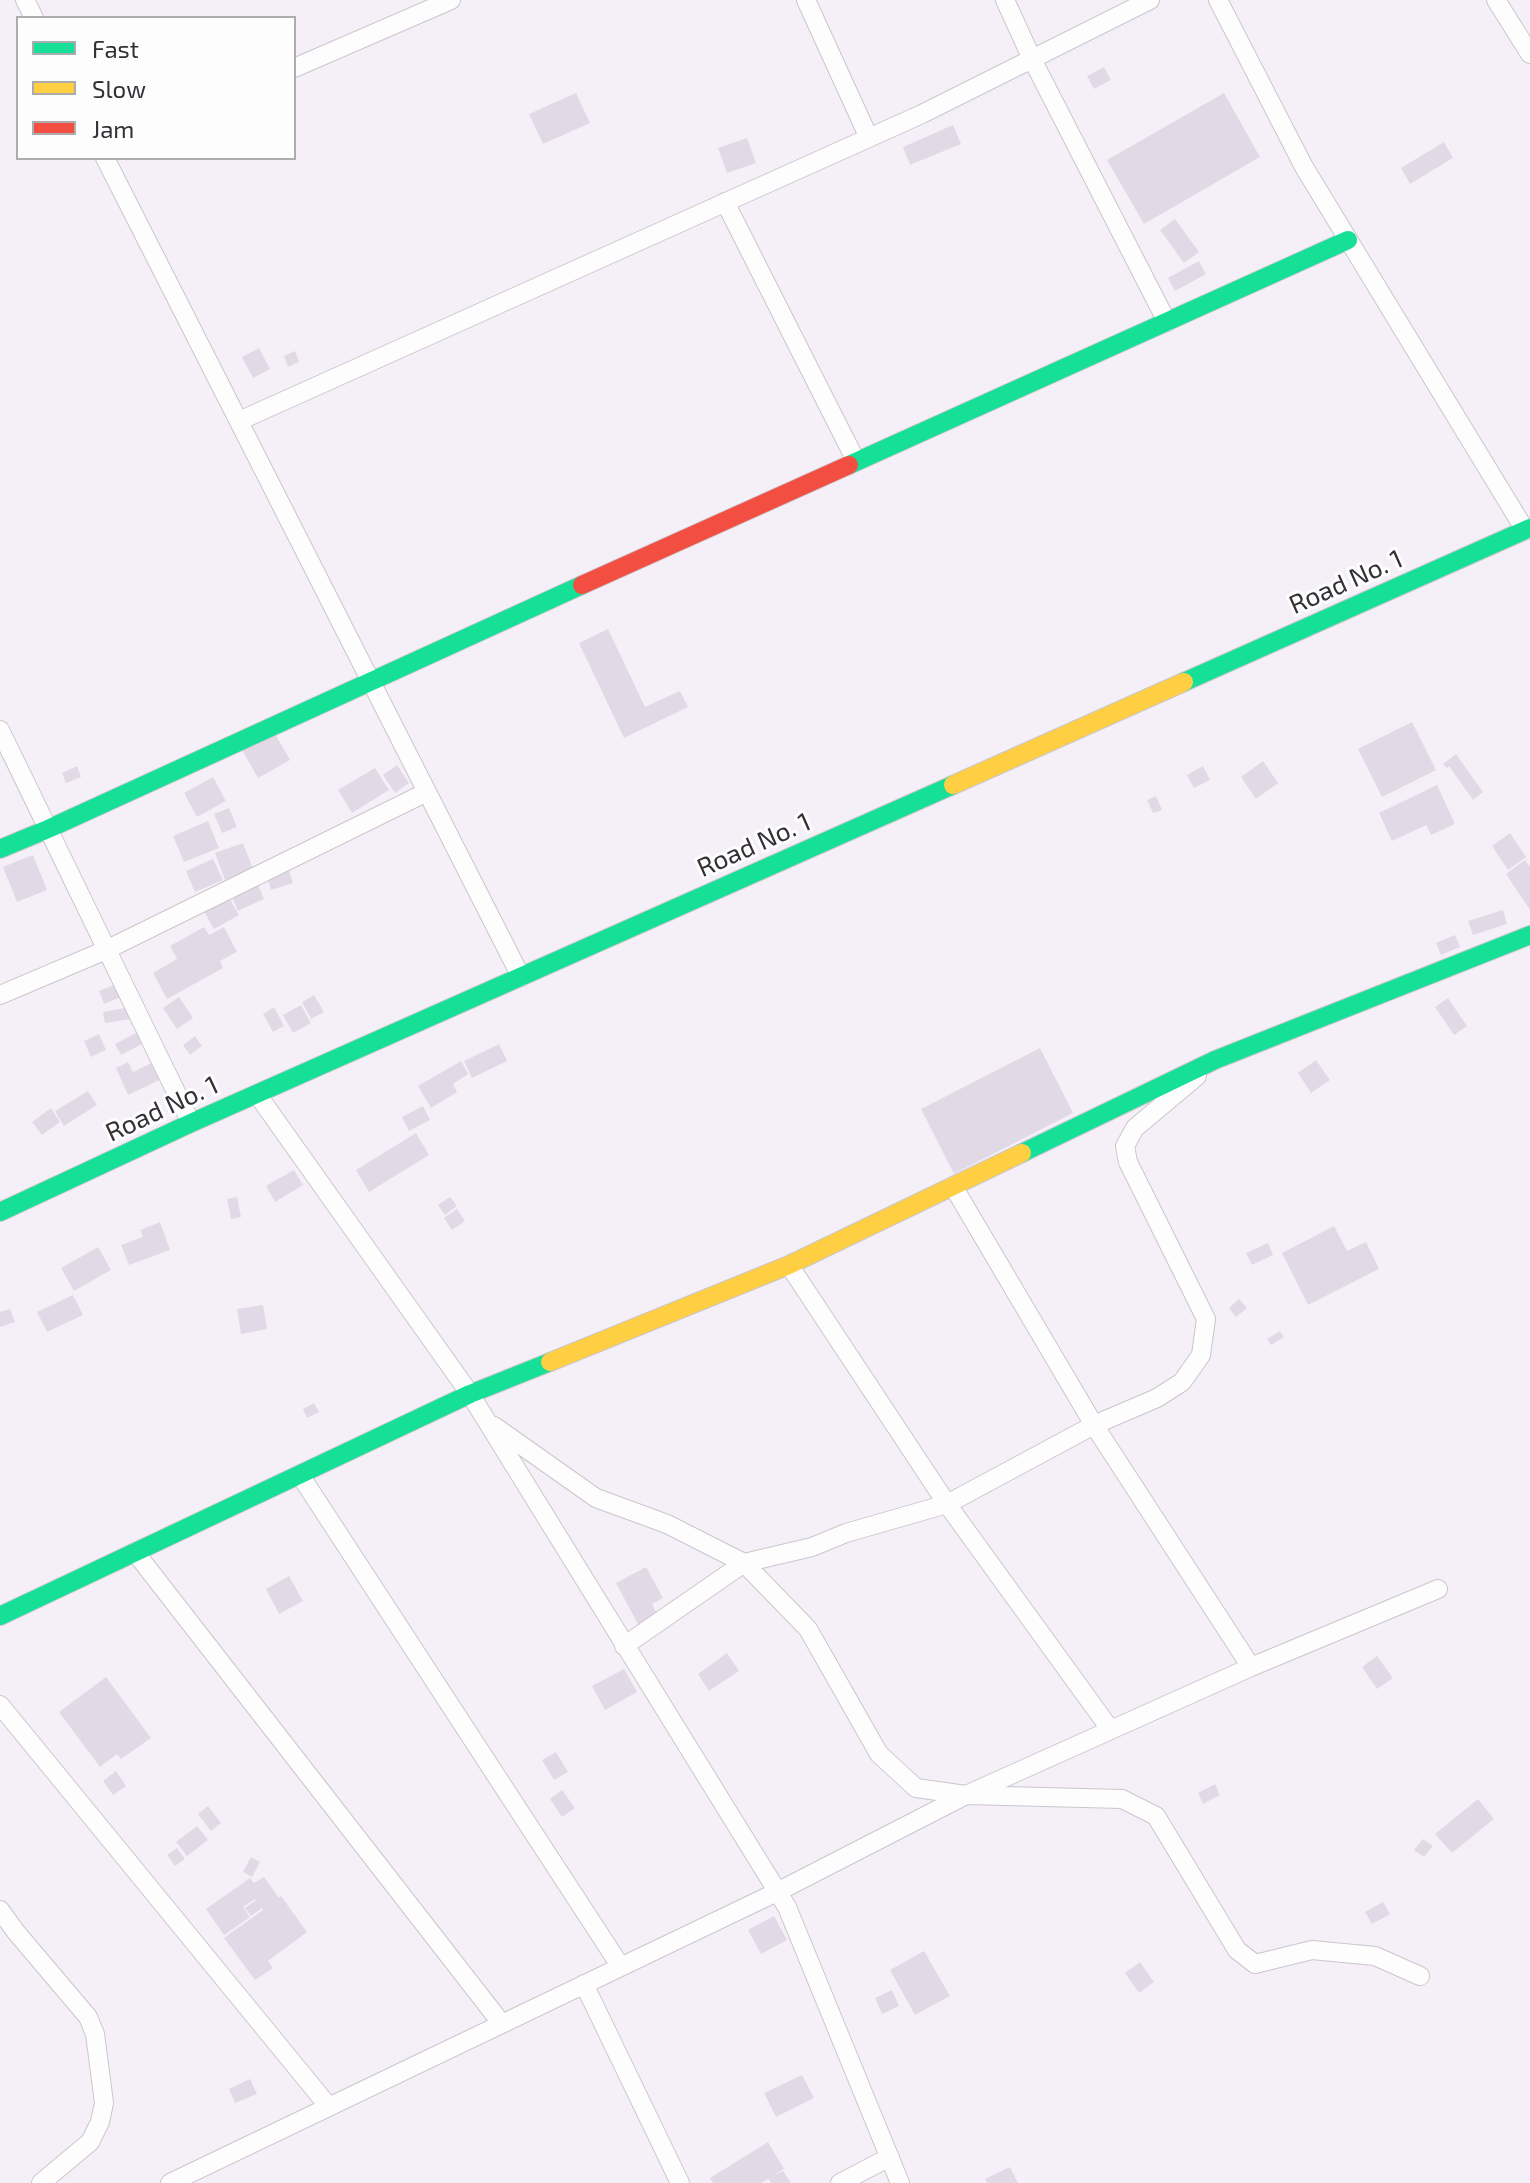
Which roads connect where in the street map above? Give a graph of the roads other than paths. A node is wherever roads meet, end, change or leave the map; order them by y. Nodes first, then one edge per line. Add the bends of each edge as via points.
1 (451, 0) edge
2 (806, 0) edge
3 (1005, 0) edge
4 (1150, 0) edge
5 (1218, 0) edge
6 (1496, 0) edge
7 (1530, 54) edge
8 (1032, 59) junction
9 (296, 67) edge
10 (869, 138) junction
11 (106, 160) edge
12 (725, 202) junction
13 (1348, 240) junction
14 (1167, 322) junction
15 (239, 421) junction
16 (856, 461) junction
17 (1528, 529) edge
18 (370, 680) junction
19 (0, 730) edge
20 (427, 792) junction
21 (48, 829) junction
22 (0, 849) edge
23 (1530, 935) edge
24 (106, 950) junction
25 (521, 977) junction
26 (0, 995) edge
27 (1215, 1060) junction
28 (257, 1094) junction
29 (191, 1123) junction
30 (953, 1186) junction
31 (0, 1212) edge
32 (789, 1265) junction
33 (470, 1394) junction
34 (485, 1420) junction
35 (1094, 1425) junction
36 (300, 1475) junction
37 (947, 1504) junction
38 (135, 1552) junction
39 (744, 1563) junction
40 (1438, 1589) dead end
41 (0, 1616) edge
42 (624, 1646) junction
43 (1251, 1667) junction
44 (0, 1705) edge
45 (1110, 1729) junction
46 (966, 1795) junction
47 (777, 1892) junction
48 (0, 1910) edge
49 (621, 1967) junction
50 (1420, 1976) dead end
51 (584, 1984) junction
52 (502, 2024) junction
53 (329, 2107) junction
54 (890, 2157) junction
55 (41, 2183) edge
56 (170, 2183) edge
57 (680, 2183) edge
58 (840, 2183) edge
59 (900, 2183) edge

1 - 9 street
2 - 10 street
3 - 8 street
4 - 8 street
5 - 13 street
6 - 7 street
8 - 10 street
8 - 14 street
10 - 12 street
11 - 15 street
12 - 15 street
12 - 16 street
13 - 14 main road
13 - 17 street
14 - 16 main road
15 - 18 street
16 - 18 main road
17 - 25 main road, Road No. 1
18 - 20 street
18 - 21 main road
19 - 21 street
20 - 24 street
20 - 25 street
21 - 22 main road
21 - 24 street
23 - 27 main road
24 - 26 street
24 - 29 street
25 - 28 main road, Road No. 1
27 - 30 main road
27 - 35 street via 1135,1128 1125,1146 1128,1162 1206,1319 1201,1355 1182,1382
28 - 29 main road, Road No. 1
28 - 33 street
29 - 31 main road, Road No. 1
30 - 32 main road
30 - 35 street
32 - 33 main road
32 - 37 street
33 - 34 street
33 - 36 main road
34 - 39 street via 596,1498 667,1524
34 - 42 street
35 - 37 street
35 - 43 street
36 - 38 main road
36 - 49 street
37 - 39 street
37 - 45 street
38 - 41 main road
38 - 52 street
39 - 42 street
39 - 46 street via 808,1629 879,1754 916,1788
40 - 43 street
42 - 47 street
43 - 45 street
44 - 53 street
45 - 46 street
46 - 47 street
46 - 50 street via 1122,1799 1156,1816 1237,1950 1255,1964 1312,1950 1375,1956
47 - 49 street
47 - 54 street
48 - 55 street via 88,2017 95,2034 104,2103 100,2122 90,2142
49 - 51 street
51 - 52 street
51 - 57 street
52 - 53 street
53 - 56 street
54 - 58 street
54 - 59 street

